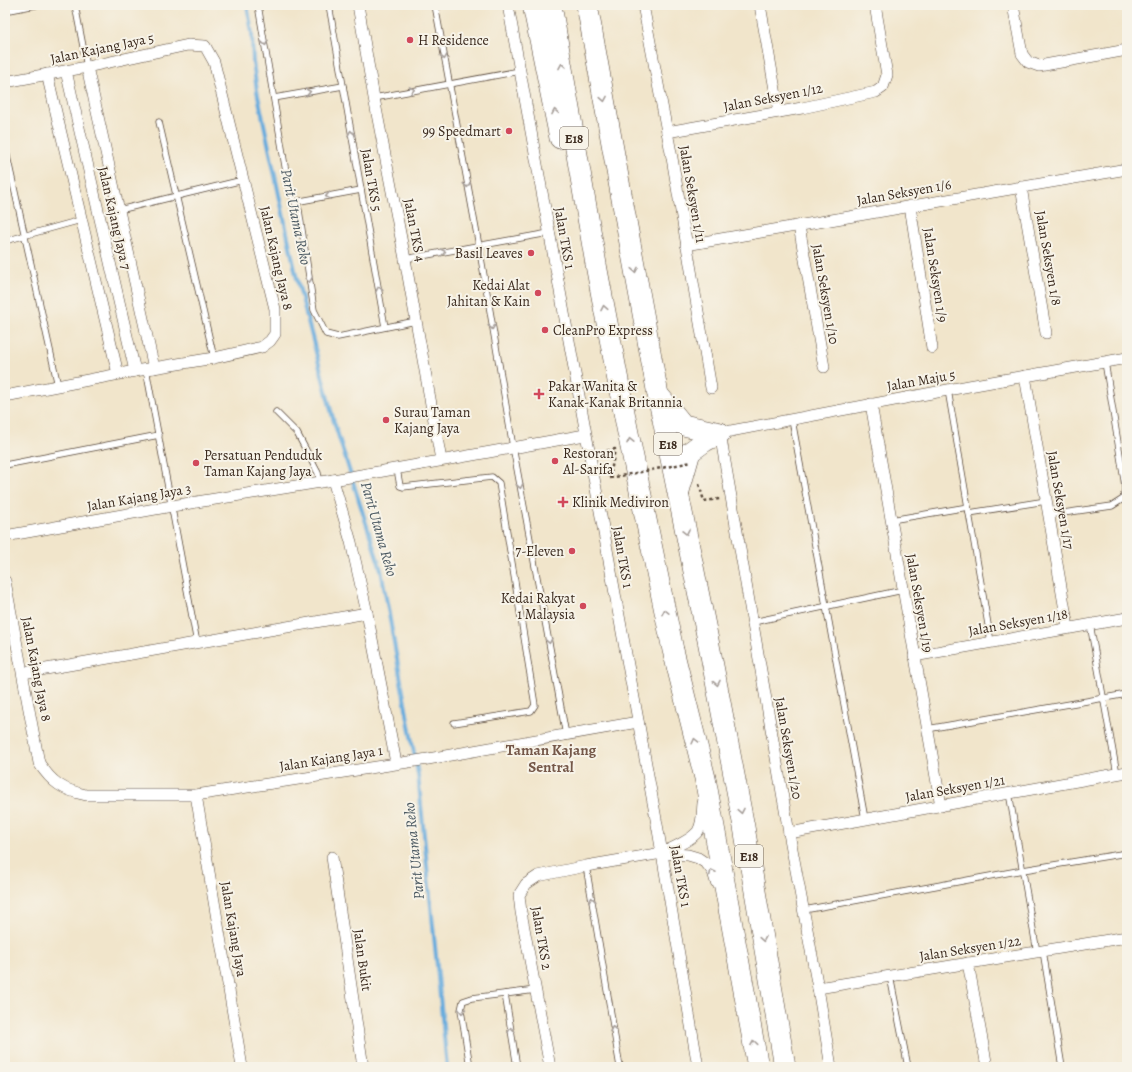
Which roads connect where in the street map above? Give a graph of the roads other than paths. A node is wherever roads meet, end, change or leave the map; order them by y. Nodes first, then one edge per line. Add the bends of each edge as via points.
1 (36, 5) edge
2 (75, 5) edge
3 (258, 5) edge
4 (329, 5) edge
5 (358, 5) edge
6 (435, 5) edge
7 (508, 5) edge
8 (533, 5) edge
9 (551, 5) edge
10 (587, 5) edge
11 (644, 5) edge
12 (760, 5) edge
13 (875, 5) edge
14 (1013, 5) edge
15 (5, 11) edge
16 (205, 46) joint
17 (1127, 50) edge
18 (87, 67) junction
19 (520, 70) junction
20 (66, 71) junction
21 (47, 74) junction
22 (5, 82) edge
23 (448, 84) junction
24 (343, 86) junction
25 (274, 98) junction
26 (374, 98) junction
27 (779, 112) junction
28 (159, 122) dead end
29 (667, 132) junction
30 (5, 147) edge
31 (1127, 169) edge
32 (243, 180) junction
33 (1021, 187) junction
34 (361, 190) junction
35 (177, 197) junction
36 (295, 202) junction
37 (910, 206) junction
38 (119, 210) junction
39 (82, 220) junction
40 (799, 226) junction
41 (549, 233) junction
42 (25, 236) junction
43 (5, 241) edge
44 (686, 245) junction
45 (479, 246) junction
46 (405, 259) junction
47 (597, 270) junction
48 (416, 321) junction
49 (385, 327) junction
50 (1046, 333) dead end
51 (932, 348) dead end
52 (214, 358) junction
53 (1127, 358) edge
54 (1105, 362) junction
55 (824, 367) dead end
56 (150, 368) junction
57 (134, 371) junction
58 (118, 374) junction
59 (1025, 376) junction
60 (58, 386) junction
61 (711, 388) dead end
62 (948, 390) junction
63 (658, 395) junction
64 (5, 396) edge
65 (871, 404) junction
66 (276, 412) dead end
67 (792, 420) junction
68 (720, 433) junction
69 (159, 435) junction
70 (585, 435) junction
71 (513, 448) junction
72 (440, 460) junction
73 (5, 465) edge
74 (397, 468) junction
75 (335, 480) junction
76 (320, 482) junction
77 (678, 494) junction
78 (1046, 501) junction
79 (172, 506) junction
80 (968, 507) junction
81 (969, 513) junction
82 (1049, 515) junction
83 (891, 520) junction
84 (5, 536) edge
85 (5, 582) edge
86 (903, 590) junction
87 (826, 607) junction
88 (367, 613) junction
89 (1127, 618) edge
90 (753, 622) junction
91 (1090, 624) junction
92 (1068, 628) junction
93 (991, 642) junction
94 (197, 643) junction
95 (914, 656) junction
96 (23, 673) junction
97 (1127, 694) edge
98 (1103, 698) junction
99 (638, 722) junction
100 (454, 723) dead end
101 (927, 730) junction
102 (566, 735) junction
103 (39, 762) joint
104 (399, 763) junction
105 (1122, 773) edge
106 (705, 778) junction
107 (1009, 793) junction
108 (196, 795) junction
109 (940, 806) junction
110 (865, 819) junction
111 (789, 833) junction
112 (662, 853) junction
113 (1127, 853) edge
114 (332, 857) dead end
115 (586, 866) junction
116 (1023, 870) junction
117 (804, 910) junction
118 (1127, 937) edge
119 (1040, 951) junction
120 (968, 963) junction
121 (890, 976) junction
122 (818, 988) junction
123 (536, 990) junction
124 (505, 994) junction
125 (750, 1018) junction
126 (242, 1067) edge
127 (363, 1067) edge
128 (470, 1067) edge
129 (517, 1067) edge
130 (550, 1067) edge
131 (620, 1067) edge
132 (698, 1067) edge
133 (758, 1067) edge
134 (785, 1067) edge
135 (831, 1067) edge
136 (908, 1067) edge
137 (987, 1067) edge
138 (1062, 1067) edge

1 - 15 lane
2 - 18 lane
3 -> 25 lane
4 - 24 lane, Jalan TKS 5
5 - 26 street, Jalan TKS 4
6 -> 23 lane
7 - 19 street, Jalan TKS 1
47 -> 8 highway via 581,244
47 -> 9 highway, E18
10 -> 63 highway, E18
11 - 29 street, Jalan Seksyen 1/11
12 - 27 street
13 - 27 street, Jalan Seksyen 1/12 via 888,75 883,87 876,92
14 - 17 street via 1022,54 1028,62 1039,66
16 - 18 street, Jalan Kajang Jaya 5 via 188,45
16 - 32 street, Jalan Kajang Jaya 8 via 214,62
18 - 20 street, Jalan Kajang Jaya 5
18 - 38 street
19 - 23 lane
19 - 41 street, Jalan TKS 1
20 - 21 street, Jalan Kajang Jaya 5
20 - 57 street, Jalan Kajang Jaya 7
21 - 22 street, Jalan Kajang Jaya 5
21 - 39 street
26 -> 23 lane
23 -> 45 lane
25 -> 24 lane
34 -> 24 lane, Jalan TKS 5
25 - 36 lane via 289,190
26 - 46 street, Jalan TKS 4
27 - 29 street, Jalan Seksyen 1/12
28 - 35 lane
29 - 44 street, Jalan Seksyen 1/11
30 - 42 lane
31 - 33 street, Jalan Seksyen 1/6
32 - 35 lane
32 - 52 street, Jalan Kajang Jaya 8 via 275,309 275,334 262,347
33 - 37 street, Jalan Seksyen 1/6
33 - 50 street, Jalan Seksyen 1/8
34 -> 36 lane
49 -> 34 lane, Jalan TKS 5
35 - 38 lane
35 - 52 lane
36 -> 49 lane via 299,210 314,310 326,334 338,337
37 - 40 street, Jalan Seksyen 1/6
37 - 51 street, Jalan Seksyen 1/9
38 - 56 street
39 - 42 lane
39 - 58 street
40 - 44 street, Jalan Seksyen 1/6
40 - 55 street, Jalan Seksyen 1/10
41 - 45 lane
41 - 70 street, Jalan TKS 1
42 - 43 lane
42 - 60 lane
44 - 61 street, Jalan Seksyen 1/11
46 -> 45 lane
45 -> 71 lane
46 - 48 street, Jalan TKS 4
106 -> 47 highway, E18 via 673,650
48 - 49 lane
48 - 72 street, Jalan TKS 4
52 - 56 street, Jalan Kajang Jaya 8
53 - 54 street, Jalan Maju 5
54 - 59 street, Jalan Maju 5
54 - 82 lane via 1124,480 1123,499 1112,506
56 - 57 street, Jalan Kajang Jaya 8
56 - 69 lane
57 - 58 street, Jalan Kajang Jaya 8
58 - 60 street, Jalan Kajang Jaya 8
59 - 62 street, Jalan Maju 5
59 - 78 street, Jalan Seksyen 1/17
60 - 64 street, Jalan Kajang Jaya 8
62 - 65 street, Jalan Maju 5
62 - 80 lane
63 - 68 highway via 683,424
63 - 77 highway, E18
65 - 67 street, Jalan Maju 5
65 - 83 street, Jalan Seksyen 1/19
66 - 76 lane via 297,433
67 - 68 street, Jalan Maju 5
67 - 87 lane
68 - 77 highway via 690,452
68 - 90 street, Jalan Seksyen 1/20
69 - 73 lane
69 - 79 lane
70 - 71 street, Jalan Kajang Jaya 3
70 - 99 street, Jalan TKS 1
71 - 72 street, Jalan Kajang Jaya 3
71 -> 102 lane
72 - 74 street, Jalan Kajang Jaya 3
74 - 75 street, Jalan Kajang Jaya 3
74 - 100 lane via 400,486 403,487 492,477 499,483 535,705 531,711
75 - 76 street, Jalan Kajang Jaya 3
75 - 88 street
76 - 79 street, Jalan Kajang Jaya 3
77 -> 134 highway, E18 via 743,819
78 - 81 lane
78 - 82 street, Jalan Seksyen 1/17
79 - 84 street, Jalan Kajang Jaya 3
79 - 94 lane
80 - 81 lane
80 - 83 lane
81 - 93 lane
82 - 92 street, Jalan Seksyen 1/17
83 - 86 street, Jalan Seksyen 1/19
85 - 96 street, Jalan Kajang Jaya 8
86 - 87 lane
86 - 95 street, Jalan Seksyen 1/19
87 - 90 lane
87 - 110 lane
88 - 94 street
88 - 104 street
89 - 91 street, Jalan Seksyen 1/18
90 - 111 street, Jalan Seksyen 1/20
91 - 92 street, Jalan Seksyen 1/18
91 - 98 lane
92 - 93 street, Jalan Seksyen 1/18
93 - 95 street, Jalan Seksyen 1/18
94 - 96 street
95 - 101 street, Jalan Seksyen 1/19
96 - 103 street, Jalan Kajang Jaya 8
97 - 98 lane
98 - 101 lane
98 - 105 lane
99 - 102 street, Jalan Kajang Jaya 1
99 - 112 street, Jalan TKS 1
101 - 109 street, Jalan Seksyen 1/19
102 - 104 street, Jalan Kajang Jaya 1
103 - 108 street, Jalan Kajang Jaya 1 via 46,774 58,784 70,791 86,795
104 - 108 street, Jalan Kajang Jaya 1
105 - 107 street, Jalan Seksyen 1/21
106 - 112 street, Jalan TKS 2 via 701,821 697,832
106 - 125 highway, E18
107 - 109 street, Jalan Seksyen 1/21
107 - 116 lane
108 - 126 street, Jalan Kajang Jaya
109 - 110 street, Jalan Seksyen 1/21
110 - 111 street, Jalan Seksyen 1/21
111 - 117 street, Jalan Seksyen 1/20
112 - 115 street, Jalan TKS 2
125 -> 112 street, Jalan TKS 2 via 713,872 698,858
112 - 132 street, Jalan TKS 1
113 - 116 lane
114 - 127 street, Jalan Bukit
115 - 123 street, Jalan TKS 2 via 538,876 526,884 519,895
131 -> 115 lane
116 - 117 lane
116 - 119 lane
117 - 122 street, Jalan Seksyen 1/20
118 - 119 street, Jalan Seksyen 1/22
119 - 120 street, Jalan Seksyen 1/22
119 - 138 lane
120 - 121 street, Jalan Seksyen 1/22
120 - 137 street
121 - 122 street, Jalan Seksyen 1/22
121 - 136 lane
122 - 135 street, Jalan Seksyen 1/20
123 - 124 lane
123 - 130 street, Jalan TKS 2
124 -> 128 lane via 463,1001 461,1010
129 -> 124 lane
133 -> 125 highway, E18

